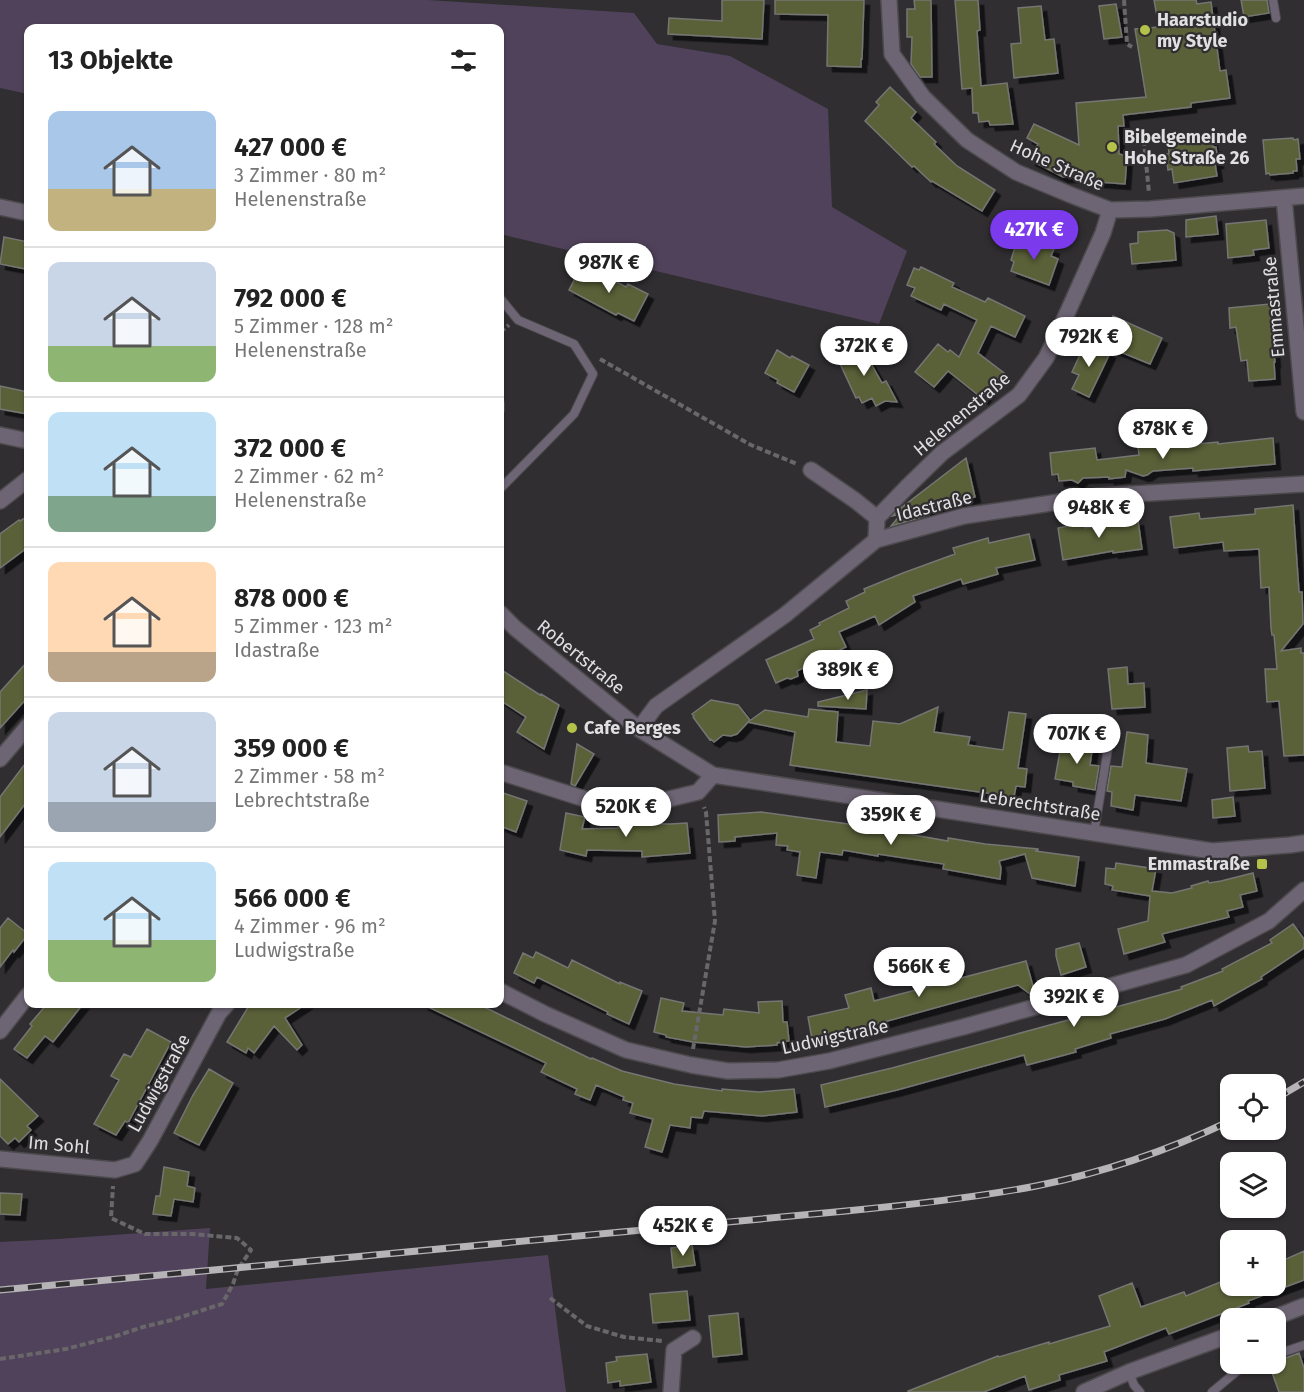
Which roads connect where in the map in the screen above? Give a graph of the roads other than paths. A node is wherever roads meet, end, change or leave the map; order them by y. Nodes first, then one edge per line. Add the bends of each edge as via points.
1 (889, 0) edge
2 (1273, 0) edge
3 (1276, 18) dead end
4 (1304, 196) edge
5 (1284, 198) junction
6 (0, 207) edge
7 (1110, 210) junction
8 (24, 212) edge
9 (504, 303) edge
10 (1304, 412) edge
11 (0, 435) edge
12 (24, 440) edge
13 (810, 470) road end
14 (24, 482) edge
15 (1304, 483) edge
16 (504, 485) edge
17 (0, 501) edge
18 (877, 518) junction
19 (876, 540) junction
20 (504, 617) edge
21 (1112, 724) dead end
22 (639, 729) junction
23 (24, 731) edge
24 (0, 759) edge
25 (504, 773) edge
26 (713, 775) junction
27 (1094, 833) junction
28 (1304, 843) edge
29 (1304, 890) edge
30 (504, 993) edge
31 (24, 1000) edge
32 (223, 1008) edge
33 (0, 1031) edge
34 (0, 1159) edge
35 (115, 1170) joint
36 (1304, 1306) edge
37 (1286, 1313) edge
38 (693, 1338) dead end
39 (1220, 1339) edge
40 (1304, 1345) edge
41 (1286, 1351) edge
42 (1129, 1372) junction
43 (1234, 1374) edge
44 (670, 1392) edge
45 (1084, 1392) edge
46 (1140, 1392) edge
47 (1212, 1392) edge

1 - 7 street, Hohe Straße via 892,54 922,97 967,140 1016,172
2 - 3 lane
4 - 5 street, Hohe Straße
5 - 7 street, Hohe Straße
5 - 10 street, Emmastraße
6 - 8 street
7 - 18 street, Helenenstraße via 1051,348 1019,395 942,453
9 - 16 lane via 518,320 574,344 593,374 574,414
11 - 12 street
13 - 18 street
14 - 17 street
15 - 19 street, Idastraße via 1100,496 964,516
18 - 19 street
19 - 22 street, Idastraße via 785,615 656,706
20 - 22 street, Robertstraße
21 - 27 lane
22 - 26 street, Lebrechtstraße
23 - 24 street
25 - 26 street via 588,800 644,806 698,792
26 - 27 street, Lebrechtstraße
27 - 28 street, Lebrechtstraße via 1212,851
29 - 30 street, Ludwigstraße via 1269,921 1186,965 963,1027 778,1070 728,1071 626,1050
31 - 33 street
32 - 35 street, Ludwigstraße via 135,1164
34 - 35 street, Im Sohl
36 - 37 street
38 - 44 street via 674,1350
39 - 42 street
40 - 41 lane
42 - 45 street
42 - 46 lane
43 - 47 lane

